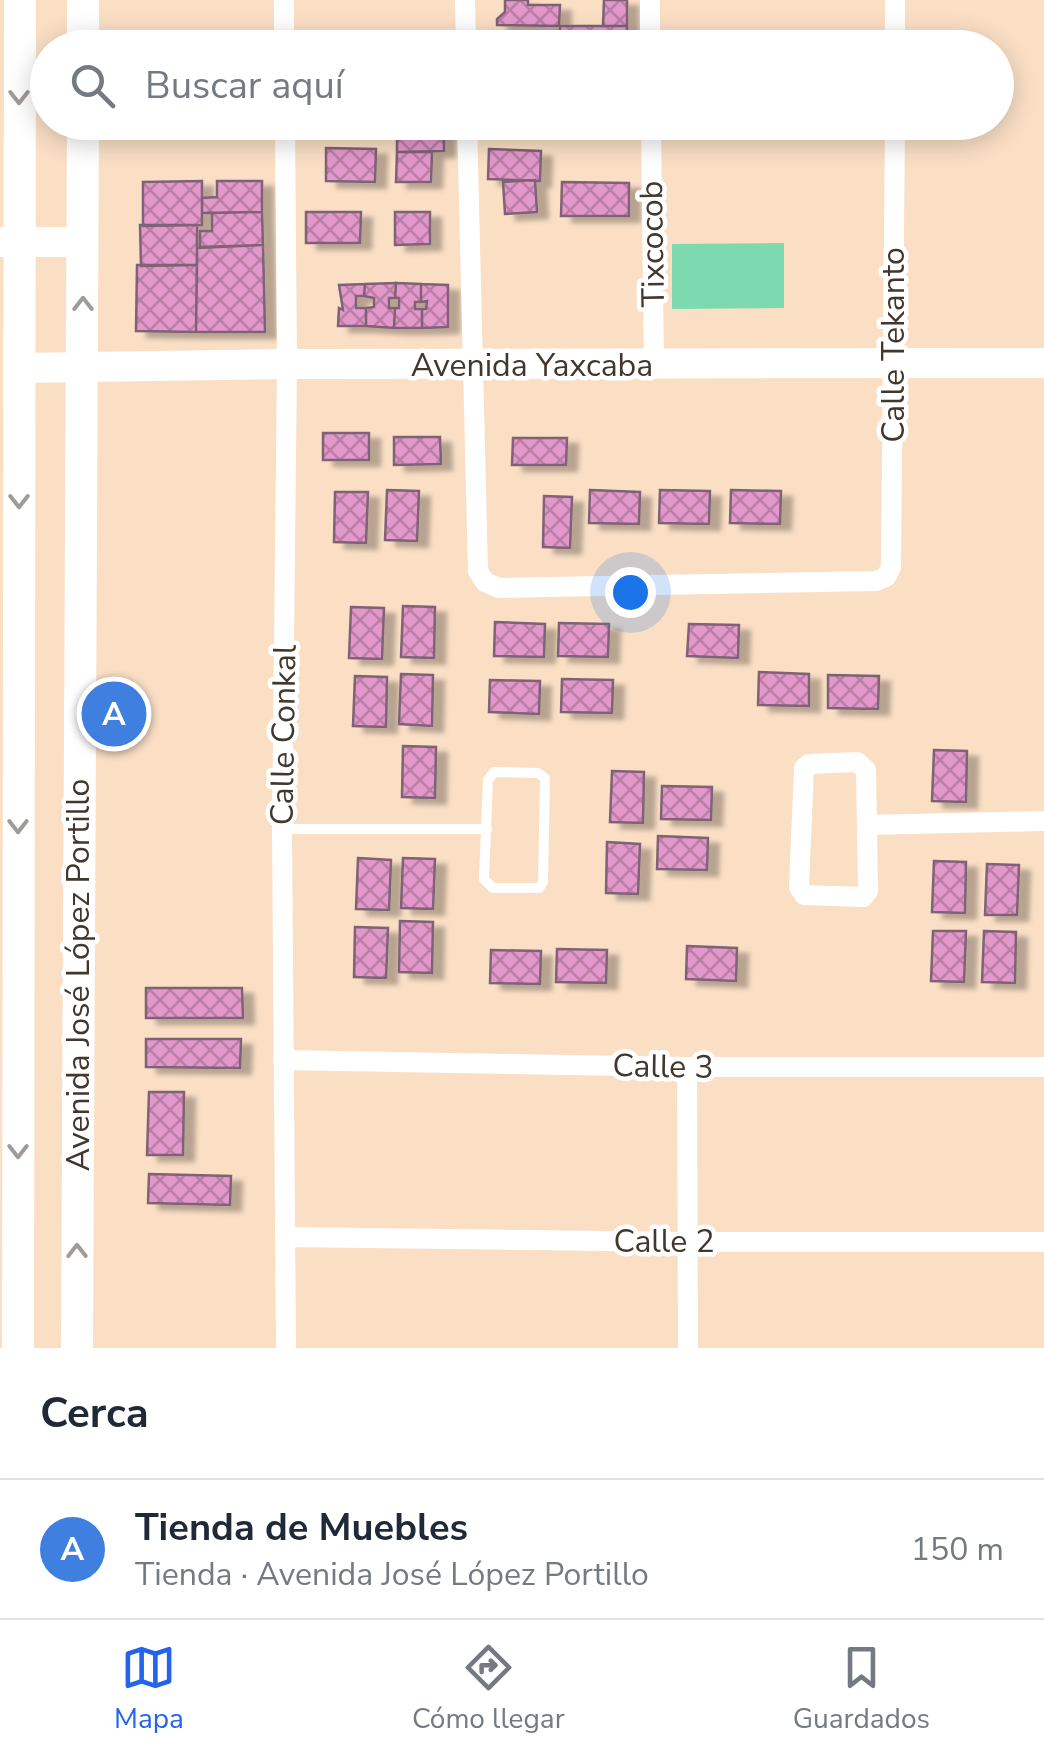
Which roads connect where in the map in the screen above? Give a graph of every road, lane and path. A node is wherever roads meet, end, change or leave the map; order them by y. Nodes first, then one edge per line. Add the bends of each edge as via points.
1 (20, 0) edge
2 (83, 0) edge
3 (284, 0) edge
4 (465, 0) edge
5 (650, 0) edge
6 (895, 0) edge
7 (83, 30) edge
8 (284, 30) edge
9 (466, 30) edge
10 (650, 30) edge
11 (895, 30) edge
12 (82, 140) edge
13 (285, 140) edge
14 (467, 140) edge
15 (651, 140) edge
16 (894, 140) edge
17 (9, 241) edge
18 (82, 242) junction
19 (1044, 363) edge
20 (287, 364) junction
21 (893, 365) junction
22 (472, 366) junction
23 (654, 366) junction
24 (20, 368) junction
25 (83, 368) junction
26 (10, 456) edge
27 (9, 639) edge
28 (1044, 821) edge
29 (868, 825) junction
30 (282, 829) junction
31 (487, 830) junction
32 (9, 1022) edge
33 (283, 1060) junction
34 (688, 1067) junction
35 (1044, 1067) edge
36 (285, 1237) junction
37 (688, 1242) junction
38 (1044, 1242) edge
39 (18, 1348) edge
40 (77, 1348) edge
41 (286, 1348) edge
42 (688, 1348) edge

1 -> 17 main road, Avenida José López Portillo
2 - 7 main road
3 - 8 street
4 - 9 street
5 - 10 street
6 - 11 street
12 - 18 main road, Avenida José López Portillo
13 - 20 street, Calle Conkal
14 - 22 street
15 - 23 street, Tixcocob
16 - 21 street, Calle Tekanto
17 - 18 street
17 - 24 main road, Avenida José López Portillo
25 -> 18 main road, Avenida José López Portillo
19 - 21 street, Avenida Yaxcaba
20 - 22 street, Avenida Yaxcaba
20 - 25 street, Avenida Yaxcaba
20 - 30 street, Calle Conkal
21 - 22 street, Calle Tekanto via 892,567 886,577 499,588 478,571
21 - 23 street, Avenida Yaxcaba
22 - 23 street, Avenida Yaxcaba
24 - 25 street, Avenida Yaxcaba
24 - 26 main road, Avenida José López Portillo
40 -> 25 main road, Avenida José López Portillo
26 -> 27 main road, Avenida José López Portillo
27 -> 32 main road, Avenida José López Portillo
28 - 29 street
29 - 29 street via 863,764 804,768 800,892 866,895
30 - 31 lane
30 - 33 street, Calle Conkal
31 - 31 lane via 490,775 542,774 539,888 487,885
32 -> 39 main road, Avenida José López Portillo
33 - 34 street, Calle 3
33 - 36 street, Calle Conkal
34 - 35 street, Calle 3
34 - 37 street
36 - 37 street, Calle 2
36 - 41 street, Calle Conkal
37 - 38 street, Calle 2
37 - 42 street

